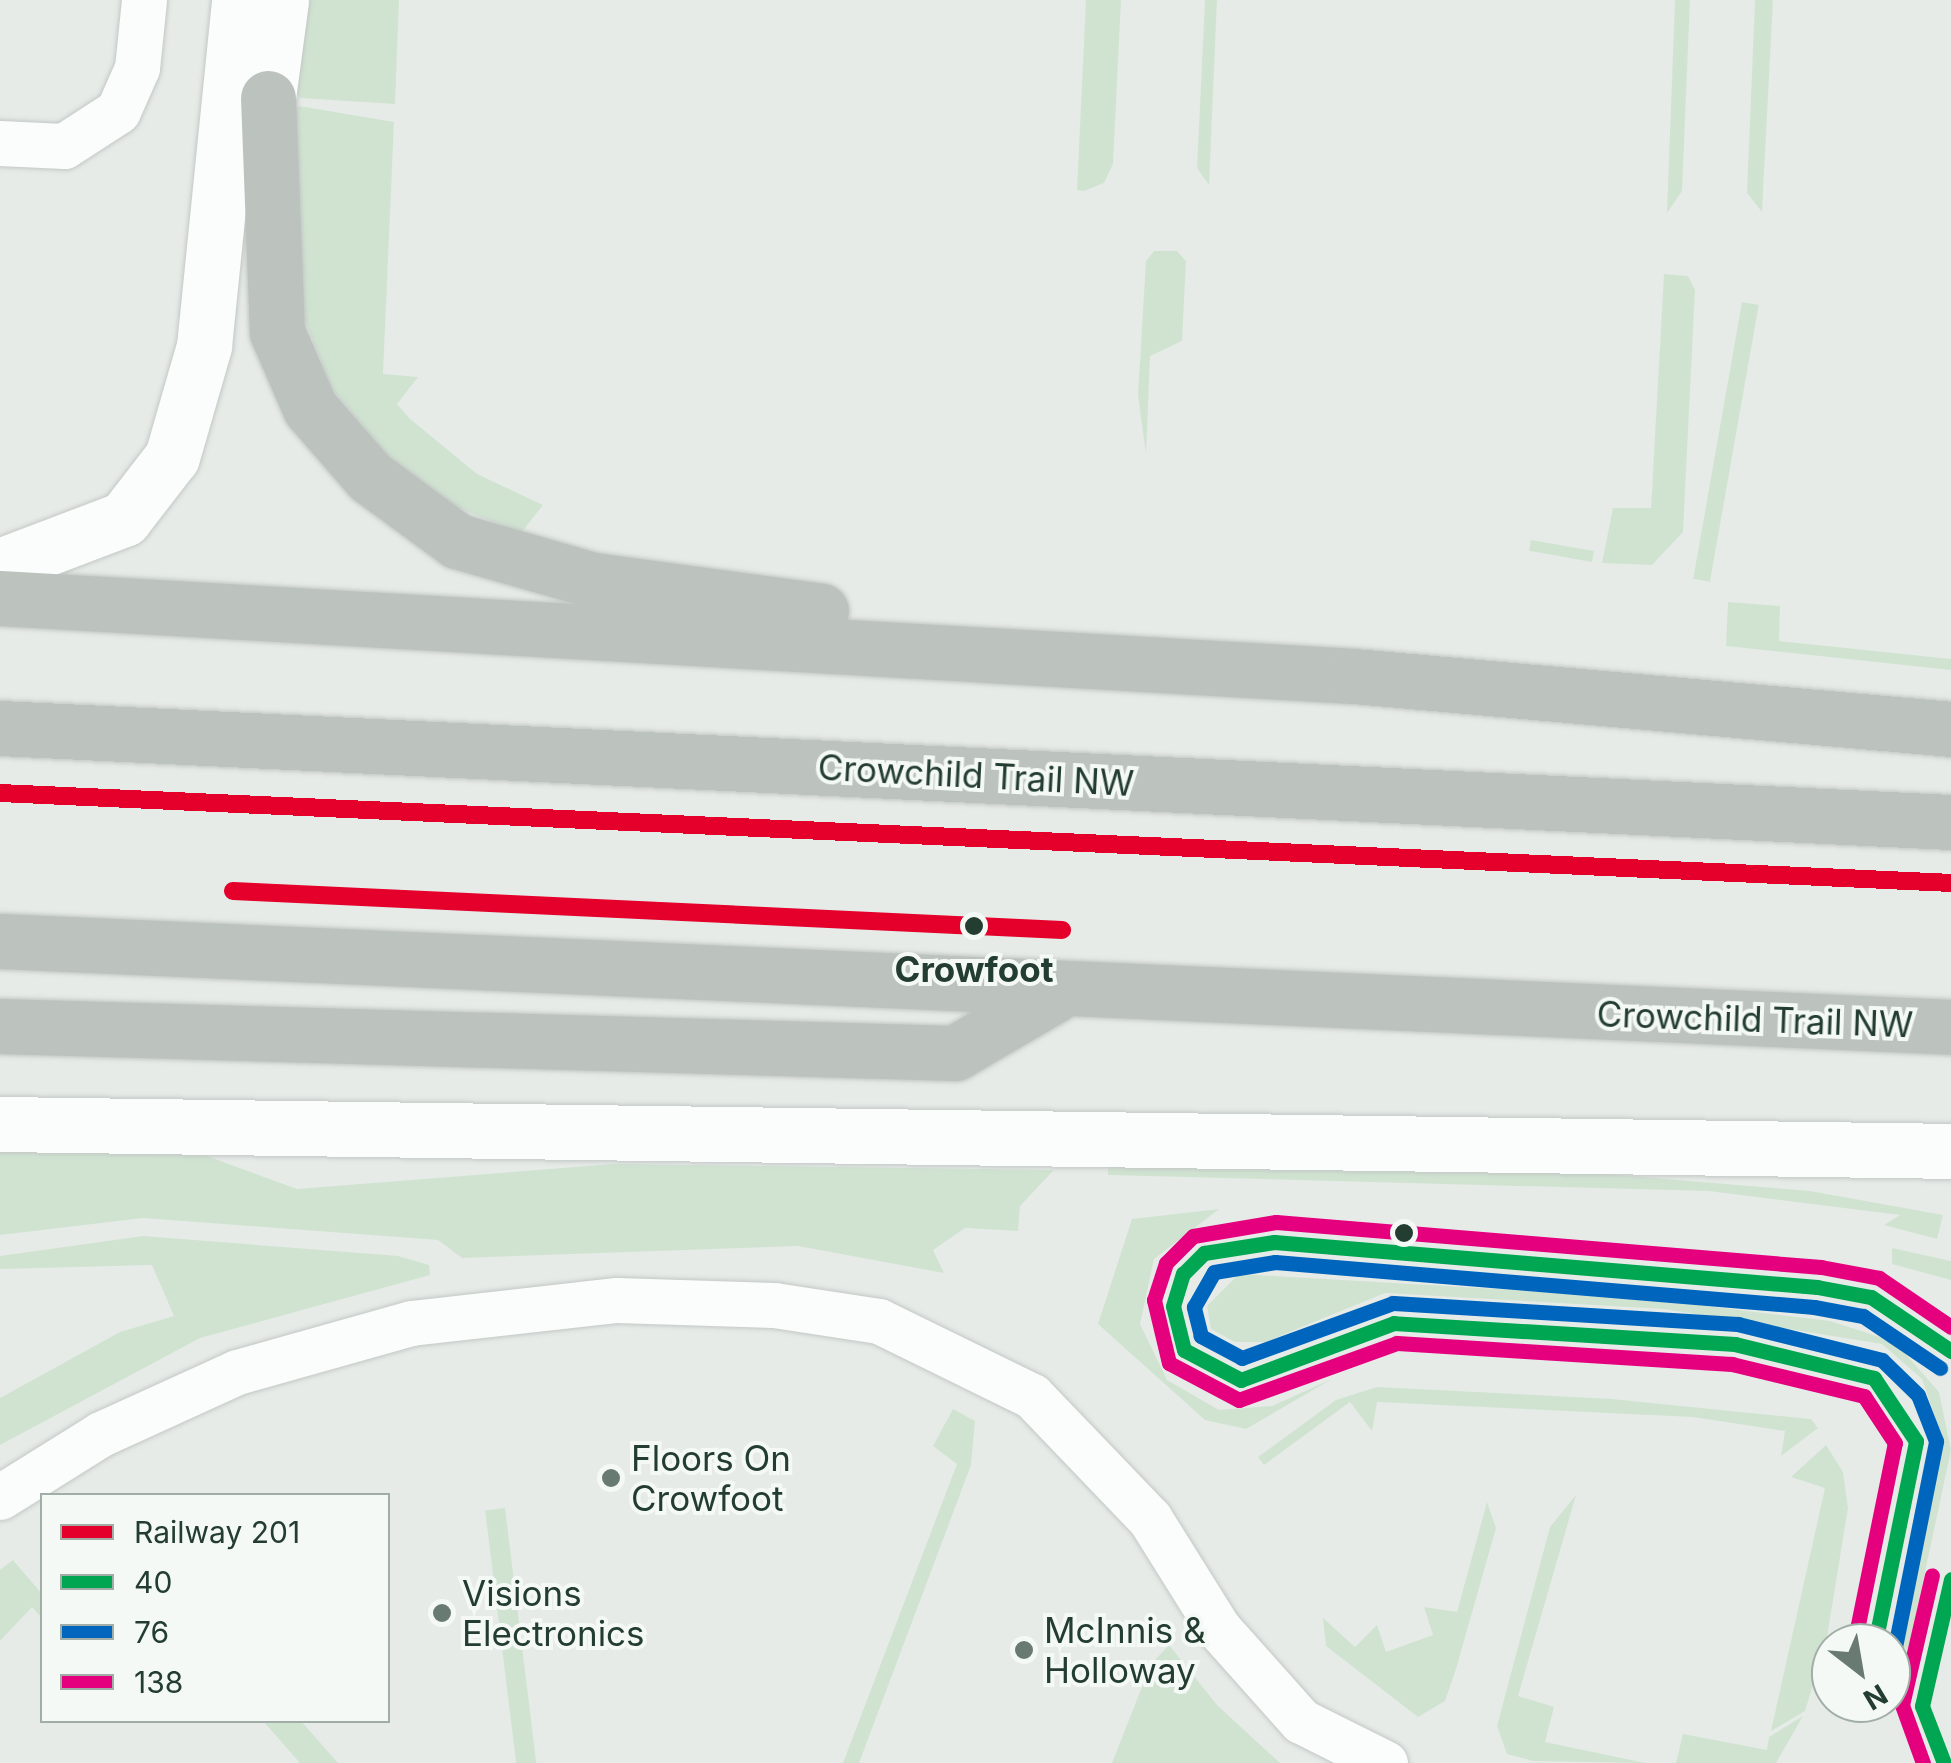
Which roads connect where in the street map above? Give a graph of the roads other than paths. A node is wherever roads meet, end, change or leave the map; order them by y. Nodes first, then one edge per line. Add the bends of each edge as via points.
1 (144, 0) edge
2 (240, 0) edge
3 (281, 0) edge
4 (268, 98) joint
5 (0, 143) edge
6 (0, 566) edge
7 (0, 598) edge
8 (1049, 657) junction
9 (0, 728) edge
10 (1951, 729) edge
11 (1951, 822) edge
12 (0, 940) edge
13 (1056, 994) junction
14 (0, 1026) edge
15 (1951, 1027) edge
16 (0, 1124) edge
17 (1773, 1148) junction
18 (1951, 1150) edge
19 (1951, 1188) edge
20 (0, 1497) edge
21 (1385, 1763) edge

1 - 5 street via 137,68 118,111 64,146
2 - 6 street via 204,346 172,457 124,519
3 - 4 street
4 - 8 highway via 268,258 277,332 310,408 370,477 457,541 593,580 952,629
7 - 8 highway
8 - 10 highway
9 - 11 highway, Crowchild Trail NW
12 - 13 highway, Crowchild Trail NW
13 - 14 highway via 955,1053
13 - 15 highway, Crowchild Trail NW
16 - 17 street
17 - 18 street
17 - 19 street
20 - 21 street via 101,1434 237,1372 444,1316 617,1300 774,1305 879,1321 1032,1396 1150,1519 1218,1628 1288,1706

